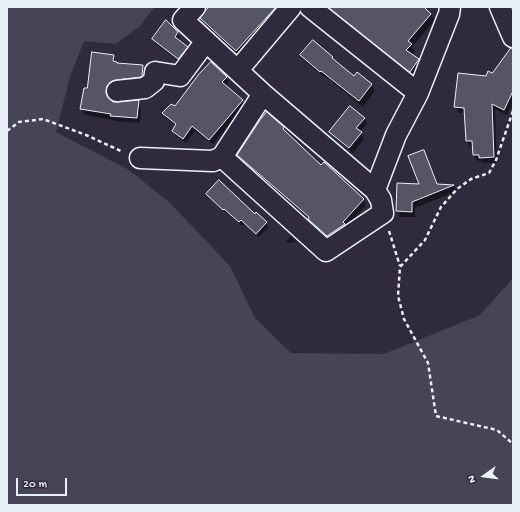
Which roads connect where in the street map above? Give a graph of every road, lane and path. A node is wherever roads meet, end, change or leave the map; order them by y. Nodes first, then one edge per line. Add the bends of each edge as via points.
1 (195, 7) edge
2 (291, 7) edge
3 (310, 7) edge
4 (450, 7) edge
5 (500, 7) edge
6 (513, 37) edge
7 (206, 41) junction
8 (238, 70) junction
9 (117, 91) dead end
10 (418, 93) junction
11 (263, 94) junction
12 (513, 111) edge
13 (7, 131) edge
14 (222, 157) junction
15 (140, 158) joint
16 (375, 190) junction
17 (383, 213) junction
18 (400, 267) junction
19 (513, 444) edge

1 - 7 street via 183,20
2 - 8 street
3 - 10 street
4 - 10 street via 450,14
5 - 6 street
7 - 8 street
7 - 9 street via 180,76 155,72 154,81 145,88
8 - 11 street
10 - 16 street via 396,135
11 - 14 street
11 - 16 street
12 - 18 path via 496,160 489,172 457,188 441,207 425,240
13 - 15 path via 19,122 43,119
14 - 15 street via 213,161
14 - 17 street via 326,251
16 - 17 street via 381,200
17 - 18 path
18 - 19 path via 398,296 404,319 428,363 436,416 497,430

